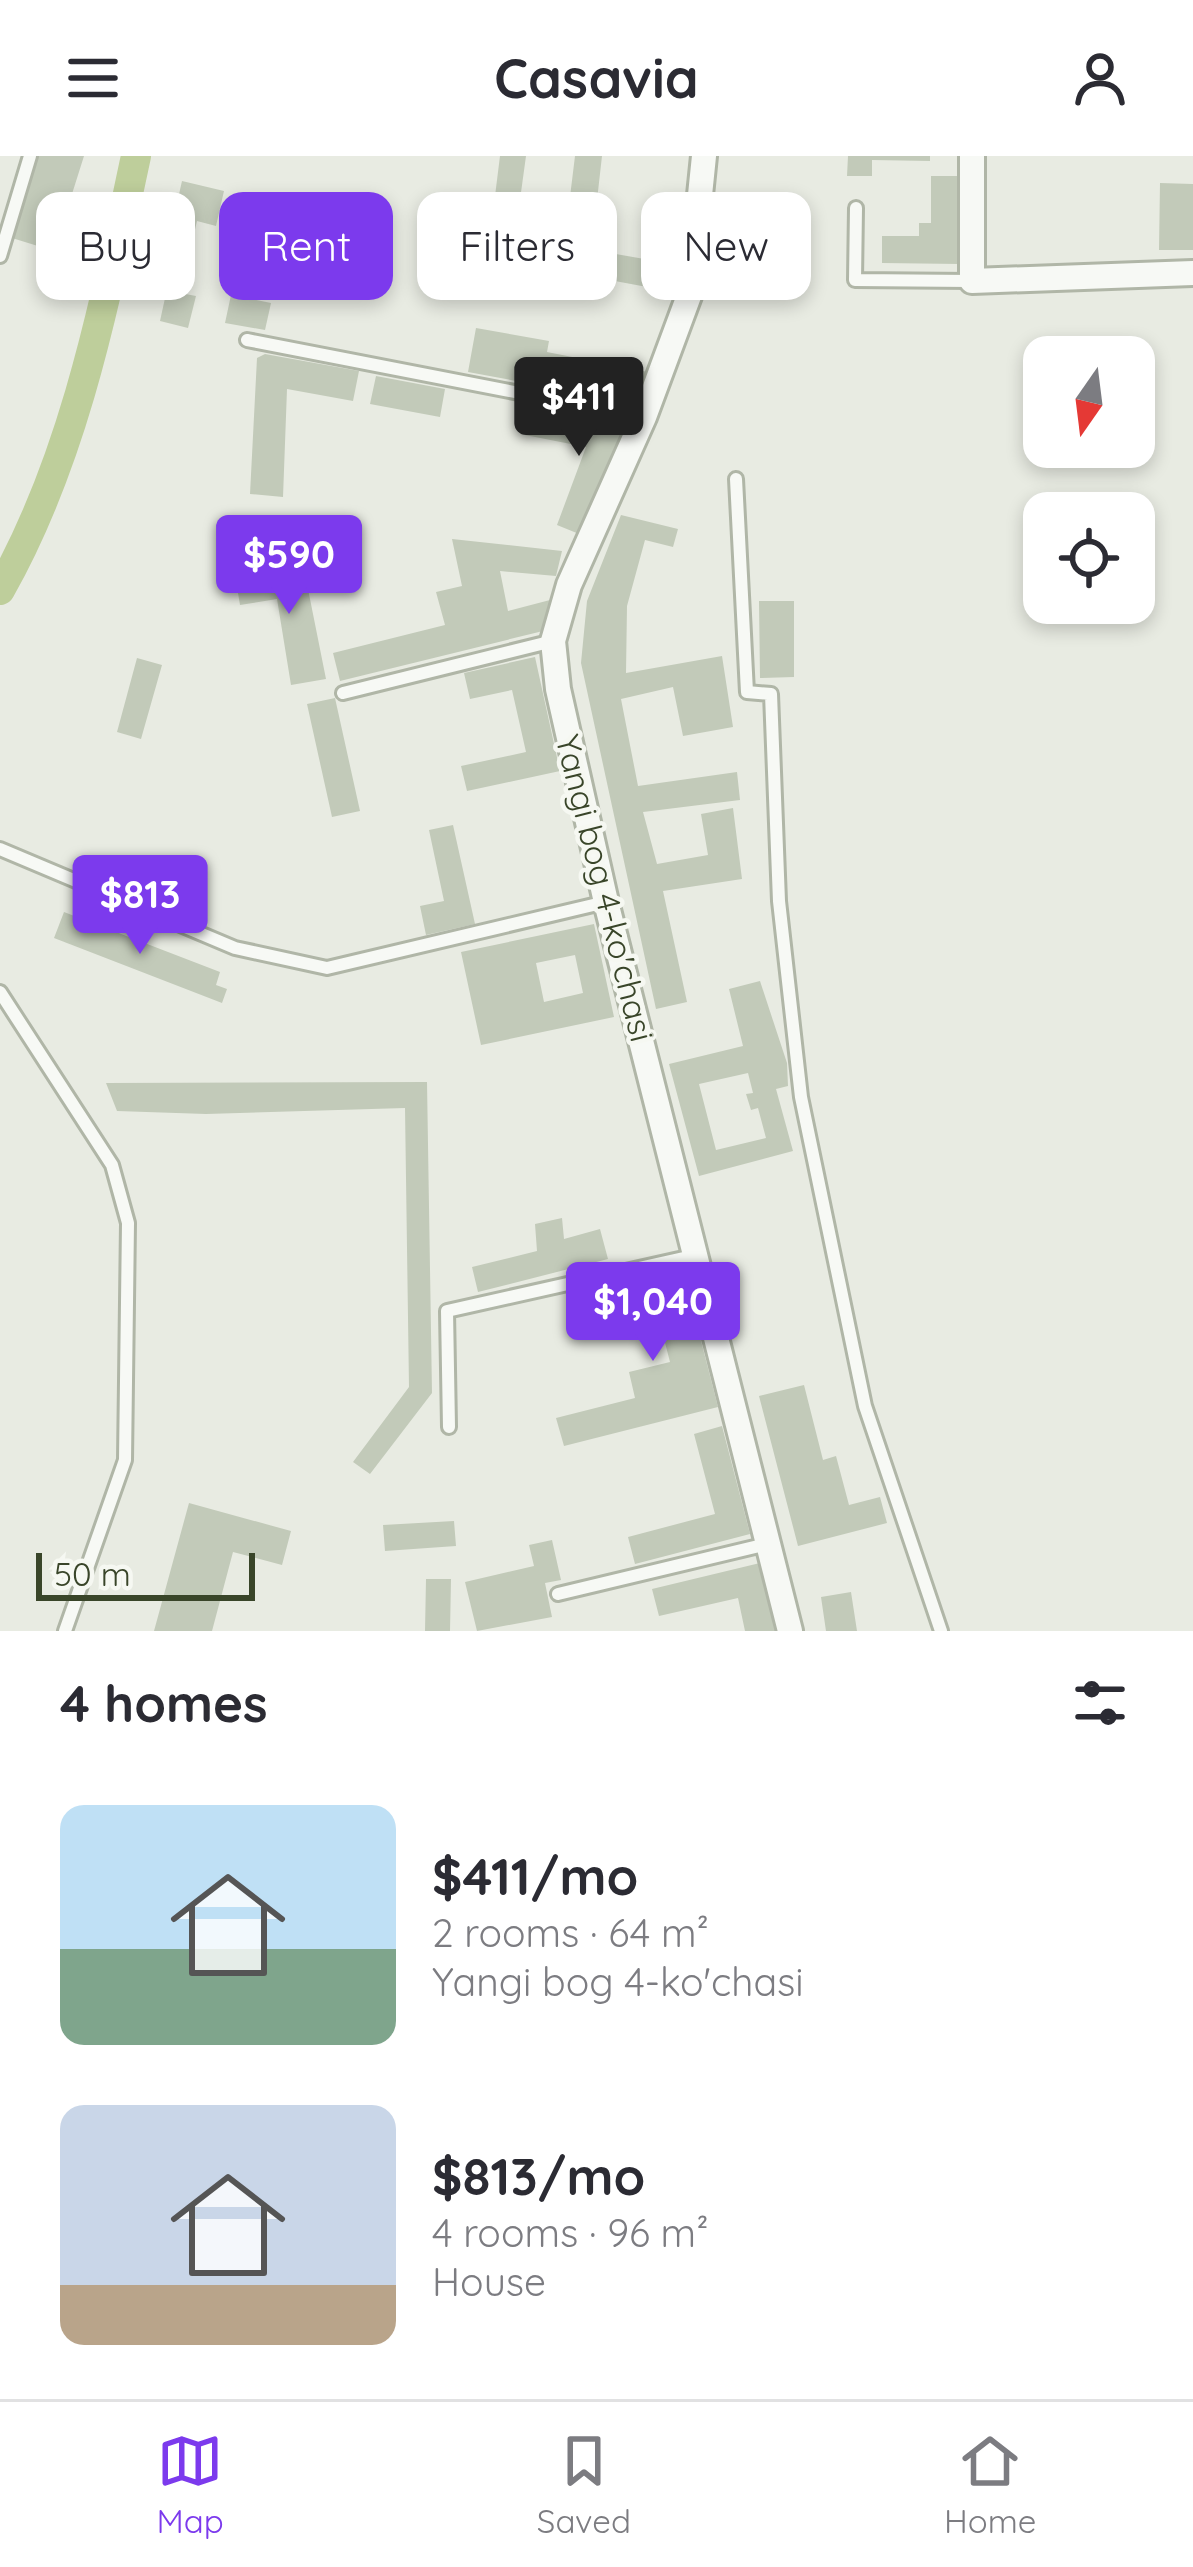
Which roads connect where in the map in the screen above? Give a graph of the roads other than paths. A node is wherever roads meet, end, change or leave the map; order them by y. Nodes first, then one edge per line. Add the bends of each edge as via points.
1 (30, 156) edge
2 (704, 156) edge
3 (972, 156) edge
4 (856, 208) dead end
5 (0, 256) edge
6 (1193, 273) edge
7 (972, 281) junction
8 (247, 340) dead end
9 (644, 417) junction
10 (736, 479) dead end
11 (553, 641) junction
12 (343, 693) dead end
13 (0, 849) edge
14 (606, 902) junction
15 (0, 992) edge
16 (698, 1255) junction
17 (449, 1427) dead end
18 (767, 1544) junction
19 (558, 1594) dead end
20 (65, 1631) edge
21 (790, 1631) edge
22 (941, 1631) edge

1 - 5 lane
2 - 9 street, Yangi bog 4-koʼchasi via 690,293
3 - 7 street
4 - 7 lane via 856,280
6 - 7 street
8 - 9 lane
9 - 11 street, Yangi bog 4-koʼchasi via 569,585
10 - 22 lane via 747,692 771,694 779,901 801,1097 866,1406
11 - 12 lane
11 - 14 street, Yangi bog 4-koʼchasi
13 - 14 lane via 235,948 327,968
14 - 16 street, Yangi bog 4-koʼchasi
15 - 20 lane via 112,1165 128,1222 125,1460
16 - 17 lane via 447,1311
16 - 18 street, Yangi bog 4-koʼchasi
18 - 19 lane
18 - 21 street, Yangi bog 4-koʼchasi

